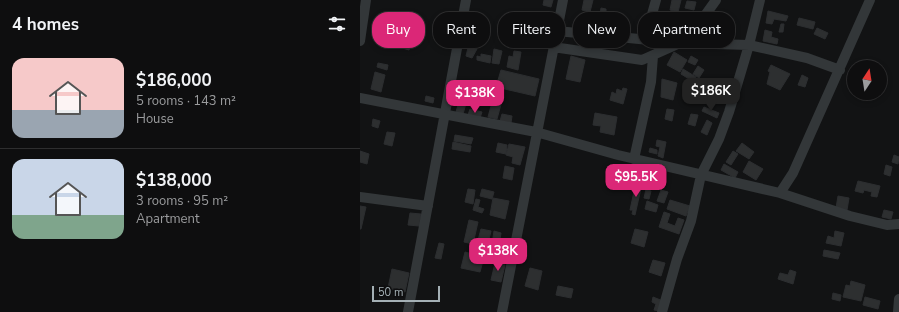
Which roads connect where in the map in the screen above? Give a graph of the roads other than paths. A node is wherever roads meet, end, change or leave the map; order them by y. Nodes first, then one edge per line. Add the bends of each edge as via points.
1 (366, 0) edge
2 (466, 0) edge
3 (562, 0) edge
4 (656, 0) edge
5 (716, 0) edge
6 (760, 0) edge
7 (870, 0) edge
8 (560, 12) edge
9 (653, 12) edge
10 (707, 12) edge
11 (565, 32) edge
12 (361, 35) edge
13 (638, 38) edge
14 (735, 45) edge
15 (749, 46) junction
16 (553, 48) edge
17 (559, 48) edge
18 (670, 48) edge
19 (653, 56) junction
20 (840, 70) junction
21 (360, 98) edge
22 (444, 114) junction
23 (536, 132) junction
24 (634, 159) junction
25 (701, 175) junction
26 (780, 193) junction
27 (360, 197) edge
28 (428, 206) junction
29 (899, 224) edge
30 (899, 299) edge
31 (408, 312) edge
32 (502, 312) edge
33 (662, 312) edge
34 (898, 312) edge

1 - 12 street
2 - 22 street
3 - 8 street
4 - 9 street
5 - 10 street
6 - 15 street
7 - 20 street
11 - 13 street
14 - 15 street
15 - 20 street via 807,58
15 - 25 street via 719,139
16 - 23 street
17 - 19 street via 635,60
18 - 19 street
19 - 24 street via 651,82
20 - 26 street via 793,173
21 - 22 street
22 - 23 street
22 - 28 street
23 - 24 street
23 - 32 street
24 - 25 street
25 - 26 street
25 - 33 street via 691,221
26 - 29 street via 850,216 887,225
27 - 28 street
28 - 31 street
30 - 34 street

